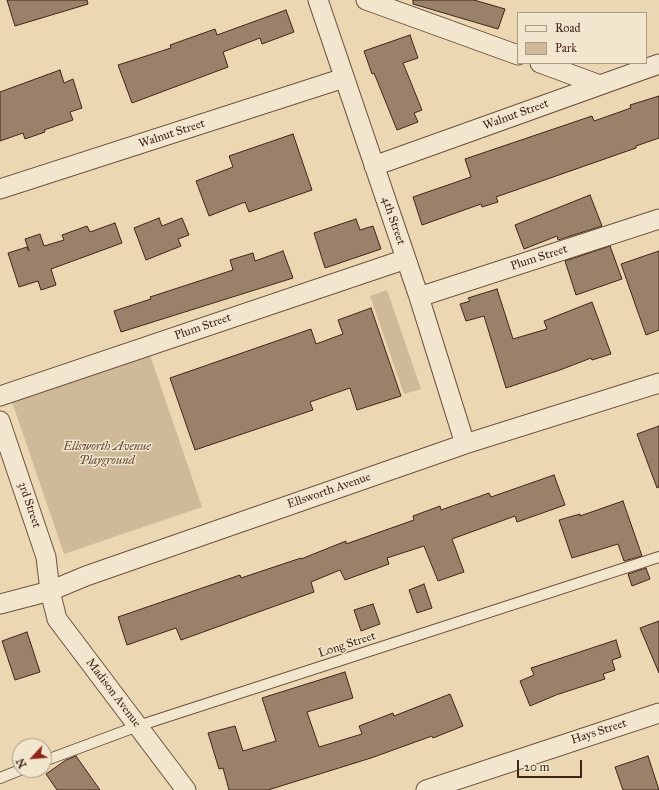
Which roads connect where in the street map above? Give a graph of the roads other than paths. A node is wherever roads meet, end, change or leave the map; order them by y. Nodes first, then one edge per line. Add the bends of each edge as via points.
1 (318, 0) edge
2 (366, 0) edge
3 (517, 55) edge
4 (543, 64) edge
5 (659, 64) edge
6 (344, 78) junction
7 (600, 85) junction
8 (374, 166) junction
9 (0, 189) edge
10 (659, 219) edge
11 (406, 259) junction
12 (419, 297) junction
13 (659, 382) edge
14 (0, 396) edge
15 (0, 421) edge
16 (465, 444) junction
17 (659, 557) edge
18 (50, 591) junction
19 (0, 604) edge
20 (659, 713) edge
21 (138, 726) junction
22 (52, 758) edge
23 (12, 773) edge
24 (0, 778) edge
25 (186, 790) edge
26 (426, 790) edge

1 - 6 street, 4th Street
2 - 3 street
4 - 7 street
5 - 7 street, Walnut Street
6 - 8 street, 4th Street
6 - 9 street, Walnut Street
7 - 8 street, Walnut Street
8 - 11 street, 4th Street
10 - 12 street, Plum Street
11 - 12 street, 4th Street
11 - 14 street, Plum Street
12 - 16 street, 4th Street
13 - 16 street, Ellsworth Avenue
15 - 18 street, 3rd Street via 46,557
16 - 18 street, Ellsworth Avenue via 86,576
17 - 21 lane, Long Street
18 - 19 street, Ellsworth Avenue
18 - 21 street, Madison Avenue via 57,619
20 - 26 street, Hays Street
21 - 22 lane, Long Street
21 - 25 street, Madison Avenue
23 - 24 lane

